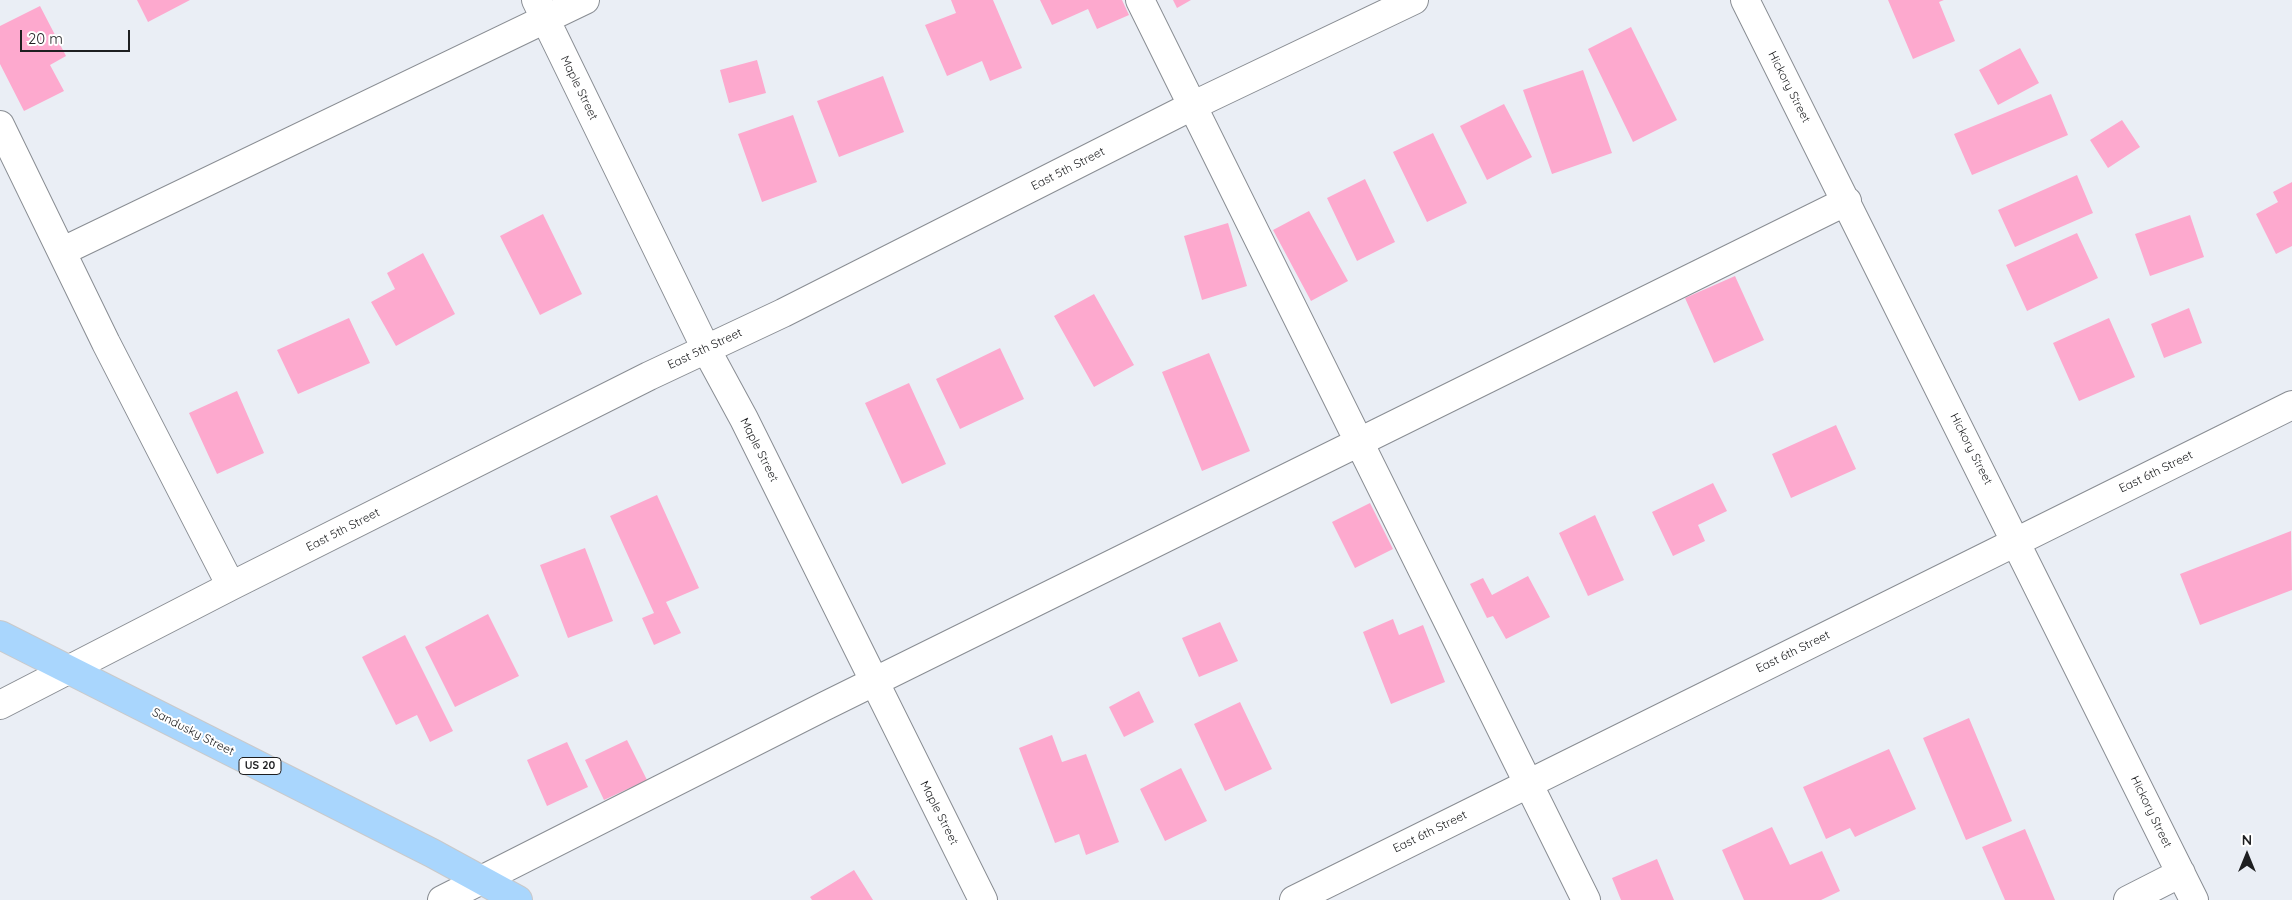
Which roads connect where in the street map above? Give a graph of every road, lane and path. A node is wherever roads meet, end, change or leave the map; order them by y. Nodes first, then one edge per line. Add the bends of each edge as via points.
1 (585, 0) edge
2 (1140, 0) edge
3 (1414, 0) edge
4 (1745, 0) edge
5 (540, 10) edge
6 (1194, 106) junction
7 (0, 125) edge
8 (1847, 201) junction
9 (62, 252) junction
10 (706, 349) junction
11 (2292, 405) edge
12 (1359, 443) junction
13 (2017, 540) junction
14 (230, 586) junction
15 (0, 635) edge
16 (71, 670) junction
17 (874, 683) junction
18 (0, 705) edge
19 (1528, 784) junction
20 (2181, 874) junction
21 (482, 880) junction
22 (442, 900) edge
23 (518, 900) edge
24 (983, 900) edge
25 (1294, 900) edge
26 (1586, 900) edge
27 (2128, 900) edge
28 (2194, 900) edge

1 - 5 street
2 - 6 street
3 - 6 street, East 5th Street
4 - 8 street, Hickory Street
5 - 9 street
5 - 10 street, Maple Street
6 - 10 street, East 5th Street
6 - 12 street
7 - 9 street
8 - 12 street
8 - 13 street, Hickory Street
9 - 14 street
10 - 14 street, East 5th Street
10 - 17 street, Maple Street
11 - 13 street, East 6th Street
12 - 17 street
12 - 19 street
13 - 19 street, East 6th Street
13 - 20 street, Hickory Street
14 - 16 street, East 5th Street
15 - 16 main road, Sandusky Street / US 20
16 - 18 street, East 5th Street
16 - 21 main road, Sandusky Street / US 20
17 - 21 street
17 - 24 street, Maple Street
19 - 25 street, East 6th Street
19 - 26 street
20 - 27 street
20 - 28 street, Hickory Street
21 - 22 street
21 - 23 main road, Sandusky Street / US 20

